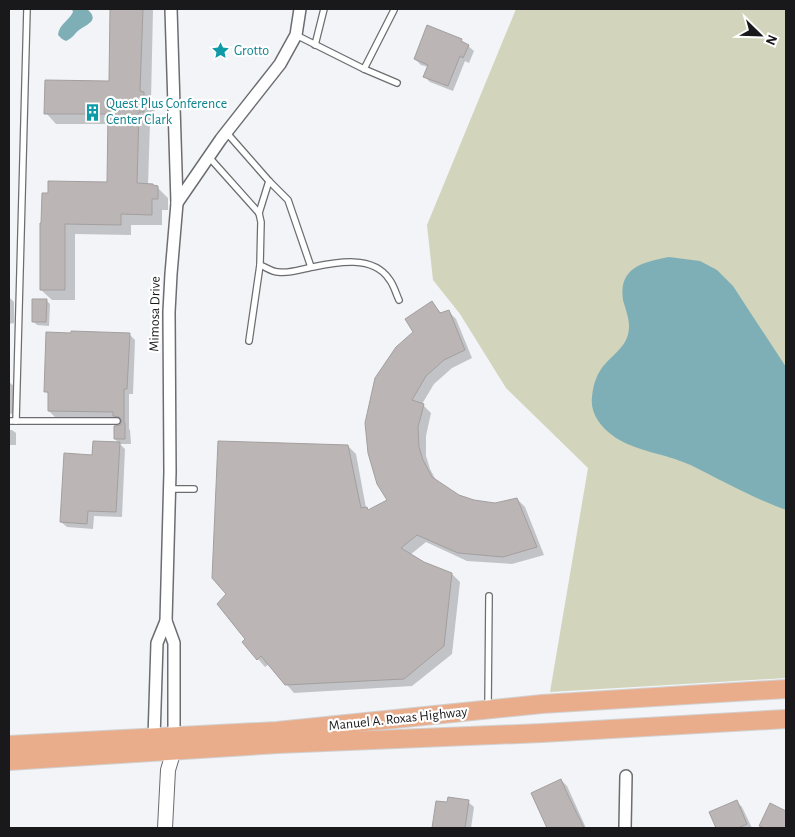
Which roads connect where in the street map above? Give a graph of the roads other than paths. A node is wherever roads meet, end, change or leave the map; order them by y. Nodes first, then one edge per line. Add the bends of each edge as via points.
1 (27, 9) edge
2 (171, 9) edge
3 (300, 9) edge
4 (324, 9) edge
5 (394, 10) dead end
6 (296, 35) junction
7 (315, 45) junction
8 (364, 69) junction
9 (397, 83) dead end
10 (226, 132) junction
11 (208, 156) junction
12 (269, 181) junction
13 (177, 203) junction
14 (259, 213) junction
15 (260, 265) junction
16 (312, 267) junction
17 (399, 300) dead end
18 (249, 341) dead end
19 (9, 421) edge
20 (16, 421) junction
21 (117, 421) dead end
22 (170, 489) junction
23 (194, 489) dead end
24 (489, 596) dead end
25 (166, 621) junction
26 (786, 689) edge
27 (488, 710) junction
28 (786, 719) edge
29 (174, 743) junction
30 (9, 745) edge
31 (154, 745) junction
32 (9, 761) edge
33 (168, 770) junction
34 (626, 776) dead end
35 (165, 828) edge
36 (626, 828) edge

1 - 20 lane
2 - 13 street, Mimosa Drive
3 - 6 street
4 - 7 lane
5 - 8 lane
6 - 7 lane
6 - 10 street via 280,64
7 - 8 lane
8 - 9 lane
10 - 11 street
10 - 12 lane
11 - 13 street
11 - 14 lane
12 - 14 lane
12 - 16 lane via 288,200
13 - 22 street, Mimosa Drive via 168,312
14 - 15 lane
15 - 16 lane via 277,272 291,273
15 - 18 lane
16 - 17 lane via 356,262 378,268 390,279
19 - 20 lane
20 - 21 lane
22 - 23 lane
22 - 25 street, Mimosa Drive
24 - 27 lane
25 - 29 street, Mimosa Drive via 174,643
25 - 31 street, Mimosa Drive via 157,643
26 - 27 main road, Manuel A. Roxas Highway
27 - 29 main road, Manuel A. Roxas Highway
28 - 29 main road, Manuel A. Roxas Highway via 278,744
29 - 31 main road, Manuel A. Roxas Highway
29 - 33 street
30 - 31 main road, Manuel A. Roxas Highway
31 - 32 main road, Manuel A. Roxas Highway via 138,752
31 - 33 street
33 - 35 street
34 - 36 street

